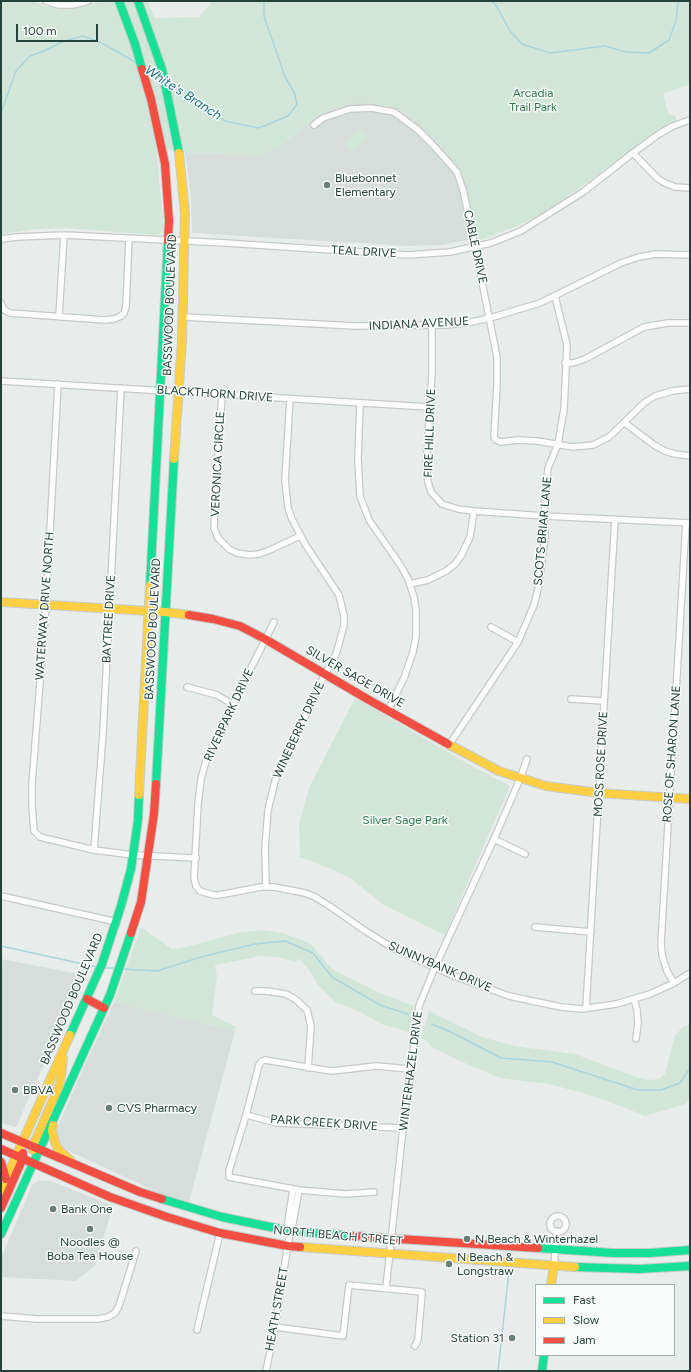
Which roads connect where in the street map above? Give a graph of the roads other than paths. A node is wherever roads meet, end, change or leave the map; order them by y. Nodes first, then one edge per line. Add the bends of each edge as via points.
1 (47, 1) edge
2 (88, 1) edge
3 (119, 1) edge
4 (138, 1) edge
5 (690, 120) edge
6 (314, 125) dead end
7 (633, 153) junction
8 (690, 188) edge
9 (64, 235) junction
10 (129, 238) junction
11 (1, 240) edge
12 (169, 240) junction
13 (185, 241) junction
14 (475, 247) junction
15 (690, 256) edge
16 (555, 296) junction
17 (1, 303) edge
18 (59, 316) junction
19 (183, 317) junction
20 (490, 318) junction
21 (690, 323) edge
22 (432, 325) junction
23 (565, 363) junction
24 (1, 381) edge
25 (58, 384) junction
26 (122, 388) junction
27 (690, 389) edge
28 (160, 391) junction
29 (178, 392) junction
30 (222, 394) junction
31 (290, 398) junction
32 (360, 403) junction
33 (429, 407) junction
34 (625, 423) junction
35 (558, 444) junction
36 (690, 456) edge
37 (474, 511) junction
38 (544, 516) junction
39 (615, 519) junction
40 (688, 523) edge
41 (300, 536) junction
42 (410, 584) junction
43 (1, 602) edge
44 (46, 605) junction
45 (110, 608) junction
46 (149, 611) junction
47 (165, 612) junction
48 (274, 622) dead end
49 (491, 627) dead end
50 (265, 639) junction
51 (518, 642) junction
52 (325, 674) junction
53 (187, 686) dead end
54 (571, 698) dead end
55 (604, 701) junction
56 (232, 704) junction
57 (388, 711) junction
58 (449, 745) junction
59 (527, 759) dead end
60 (520, 779) junction
61 (599, 793) junction
62 (669, 798) junction
63 (690, 799) edge
64 (494, 839) junction
65 (94, 850) junction
66 (524, 854) dead end
67 (133, 855) junction
68 (149, 855) junction
69 (196, 858) junction
70 (266, 887) junction
71 (199, 889) joint
72 (1, 896) edge
73 (117, 922) junction
74 (535, 927) dead end
75 (591, 932) junction
76 (435, 967) junction
77 (690, 973) edge
78 (674, 982) junction
79 (255, 991) dead end
80 (87, 999) junction
81 (634, 999) junction
82 (104, 1008) junction
83 (586, 1008) junction
84 (636, 1039) dead end
85 (64, 1050) junction
86 (308, 1068) junction
87 (410, 1069) junction
88 (246, 1115) junction
89 (54, 1117) junction
90 (403, 1128) junction
91 (1, 1133) edge
92 (23, 1142) junction
93 (36, 1148) junction
94 (1, 1149) edge
95 (20, 1157) junction
96 (1, 1162) edge
97 (33, 1163) junction
98 (76, 1165) junction
99 (6, 1179) junction
100 (1, 1190) edge
101 (296, 1190) junction
102 (374, 1192) dead end
103 (175, 1204) junction
104 (1, 1208) edge
105 (173, 1218) junction
106 (290, 1230) junction
107 (557, 1231) dead end
108 (220, 1233) junction
109 (1, 1234) edge
110 (391, 1239) junction
111 (288, 1246) junction
112 (555, 1249) junction
113 (690, 1250) edge
114 (136, 1251) dead end
115 (676, 1251) junction
116 (666, 1252) junction
117 (389, 1254) junction
118 (554, 1265) junction
119 (690, 1266) edge
120 (677, 1267) junction
121 (666, 1268) junction
122 (551, 1284) edge
123 (386, 1288) junction
124 (1, 1316) edge
125 (275, 1327) junction
126 (197, 1330) dead end
127 (415, 1346) dead end
128 (544, 1356) edge
129 (266, 1371) edge
130 (542, 1371) edge

1 - 2 street via 72,5
3 - 12 main road, BASSWOOD BOULEVARD via 151,99 165,164
4 - 13 main road, BASSWOOD BOULEVARD via 157,53 178,138 184,189
5 - 7 street, TEAL DRIVE via 659,134
6 - 14 street, CABLE DRIVE via 323,118 350,109 371,108 394,112 418,130 457,172
7 - 8 street via 663,182 675,187
7 - 14 street, TEAL DRIVE via 583,192 541,220 491,243
9 - 10 street, TEAL DRIVE
9 - 11 street, TEAL DRIVE
9 - 18 street
10 - 12 street, TEAL DRIVE
10 - 18 street via 124,313 114,319 105,320
12 - 13 street, TEAL DRIVE
12 - 28 main road, BASSWOOD BOULEVARD
13 - 14 street, TEAL DRIVE via 408,255 450,252
13 - 19 main road, BASSWOOD BOULEVARD
14 - 20 street, CABLE DRIVE
15 - 16 street, INDIANA AVENUE via 656,254 621,262
16 - 20 street, INDIANA AVENUE
16 - 23 street, SCOTS BRIAR LANE via 566,340
17 - 18 street via 4,310 10,313
19 - 22 street, INDIANA AVENUE via 356,326
19 - 29 main road, BASSWOOD BOULEVARD
20 - 22 street, INDIANA AVENUE via 466,323
20 - 35 street, CABLE DRIVE via 497,357 498,385 494,437 501,442 518,440
21 - 23 street via 644,327 585,359
22 - 33 street, FIRE HILL DRIVE
23 - 35 street, SCOTS BRIAR LANE via 564,409
24 - 25 street, BLACKTHORN DRIVE
25 - 26 street, BLACKTHORN DRIVE
25 - 44 street, WATERWAY DRIVE NORTH
26 - 28 street, BLACKTHORN DRIVE
26 - 45 street, BAYTREE DRIVE
27 - 34 street via 655,396 644,403
28 - 29 street, BLACKTHORN DRIVE
28 - 46 main road, BASSWOOD BOULEVARD
29 - 30 street, BLACKTHORN DRIVE
29 - 47 main road, BASSWOOD BOULEVARD
30 - 31 street, BLACKTHORN DRIVE
30 - 41 street, VERONICA CIRCLE via 214,528 218,538 229,549 250,555 270,550
31 - 32 street, BLACKTHORN DRIVE
31 - 41 street, WINEBERRY DRIVE via 286,497
32 - 33 street, BLACKTHORN DRIVE
32 - 42 street via 360,496 369,520 401,566
33 - 37 street, FIRE HILL DRIVE via 426,469 431,492 442,504
34 - 35 street via 609,437 593,445 573,447
34 - 36 street via 665,451
35 - 38 street, SCOTS BRIAR LANE via 548,468
37 - 38 street, FIRE HILL DRIVE
37 - 42 street via 470,537 455,564 428,580
38 - 39 street, FIRE HILL DRIVE
38 - 51 street, SCOTS BRIAR LANE via 538,589 530,618
39 - 40 street, FIRE HILL DRIVE
39 - 55 street, MOSS ROSE DRIVE
40 - 62 street, ROSE OF SHARON LANE
41 - 52 street, WINEBERRY DRIVE via 339,595 344,616 337,651
42 - 57 street via 416,610 414,652
43 - 44 main road, SILVER SAGE DRIVE
44 - 45 main road, SILVER SAGE DRIVE
44 - 65 street, WATERWAY DRIVE NORTH via 32,784 34,829 40,836
45 - 46 main road, SILVER SAGE DRIVE
45 - 65 street, BAYTREE DRIVE
46 - 47 main road, SILVER SAGE DRIVE
46 - 67 main road, BASSWOOD BOULEVARD via 138,820
47 - 50 main road, SILVER SAGE DRIVE via 240,626
47 - 68 main road, BASSWOOD BOULEVARD via 155,800
48 - 50 street, RIVERPARK DRIVE
49 - 51 street
50 - 52 main road, SILVER SAGE DRIVE
50 - 56 street, RIVERPARK DRIVE
51 - 58 street, SCOTS BRIAR LANE
52 - 57 main road, SILVER SAGE DRIVE
52 - 70 street, WINEBERRY DRIVE via 270,796 265,848
53 - 56 street via 217,695
54 - 55 street
55 - 61 street, MOSS ROSE DRIVE
56 - 69 street, RIVERPARK DRIVE via 206,761 201,779
57 - 58 main road, SILVER SAGE DRIVE
58 - 60 main road, SILVER SAGE DRIVE
59 - 60 street, WINTERHAZEL DRIVE
60 - 61 main road, SILVER SAGE DRIVE via 546,786
60 - 64 street, WINTERHAZEL DRIVE
61 - 62 main road, SILVER SAGE DRIVE
61 - 75 street, MOSS ROSE DRIVE
62 - 63 main road, SILVER SAGE DRIVE
62 - 78 street, ROSE OF SHARON LANE via 661,943 667,971
64 - 66 street
64 - 76 street, WINTERHAZEL DRIVE
65 - 67 street
67 - 68 street
67 - 73 main road, BASSWOOD BOULEVARD
68 - 69 street
68 - 82 main road, BASSWOOD BOULEVARD via 141,902
69 - 71 street, RIVERPARK DRIVE via 194,878
70 - 71 street, SUNNYBANK DRIVE via 213,896
70 - 76 street, SUNNYBANK DRIVE via 315,897 391,947
72 - 73 street
73 - 80 main road, BASSWOOD BOULEVARD
74 - 75 street
75 - 83 street, MOSS ROSE DRIVE
76 - 83 street, SUNNYBANK DRIVE via 516,998 561,1007
76 - 87 street, WINTERHAZEL DRIVE via 419,1006
77 - 78 street, SUNNYBANK DRIVE
78 - 81 street, SUNNYBANK DRIVE
79 - 86 street via 286,994 295,998 306,1010 311,1026
80 - 82 main road
80 - 85 main road, BASSWOOD BOULEVARD
81 - 83 street, SUNNYBANK DRIVE
81 - 84 street via 638,1023
82 - 89 main road, BASSWOOD BOULEVARD
85 - 92 main road, BASSWOOD BOULEVARD
85 - 93 main road via 60,1084
86 - 87 street via 332,1071 376,1066
86 - 88 street via 265,1060 260,1063
87 - 90 street, WINTERHAZEL DRIVE
88 - 90 street, PARK CREEK DRIVE via 277,1123
88 - 101 street via 229,1177
89 - 93 main road, BASSWOOD BOULEVARD
89 - 98 main road via 52,1131 55,1143
90 - 110 street, WINTERHAZEL DRIVE
91 - 92 main road, NORTH BEACH STREET
92 - 93 main road, NORTH BEACH STREET
92 - 95 main road, BASSWOOD BOULEVARD
93 - 97 main road, BASSWOOD BOULEVARD
93 - 98 main road, NORTH BEACH STREET
94 - 95 main road, NORTH BEACH STREET
95 - 97 main road, NORTH BEACH STREET
95 - 99 main road, BASSWOOD BOULEVARD
95 - 104 main road
96 - 99 main road
97 - 105 main road, NORTH BEACH STREET via 110,1197
97 - 109 main road, BASSWOOD BOULEVARD
98 - 103 main road, NORTH BEACH STREET
99 - 100 main road, BASSWOOD BOULEVARD
101 - 102 street via 346,1194
101 - 106 street, HEATH STREET via 288,1222
103 - 105 main road
103 - 106 main road, NORTH BEACH STREET via 222,1218
105 - 108 main road, NORTH BEACH STREET
106 - 110 main road, NORTH BEACH STREET
106 - 111 street, HEATH STREET
107 - 112 street
108 - 111 main road, NORTH BEACH STREET
108 - 126 street
110 - 112 main road, NORTH BEACH STREET
110 - 117 street, WINTERHAZEL DRIVE
111 - 117 main road, NORTH BEACH STREET
111 - 125 street, HEATH STREET
112 - 116 main road, NORTH BEACH STREET via 613,1253
112 - 118 street
113 - 115 main road, NORTH BEACH STREET
114 - 124 street via 119,1306 115,1313 108,1317 37,1319
115 - 116 main road, NORTH BEACH STREET
115 - 120 main road
116 - 121 main road
117 - 118 main road, NORTH BEACH STREET
117 - 123 street, WINTERHAZEL DRIVE
118 - 121 main road, NORTH BEACH STREET
118 - 122 main road
119 - 120 main road, NORTH BEACH STREET
120 - 121 main road, NORTH BEACH STREET
123 - 125 street via 349,1285 343,1336
123 - 127 street via 422,1292 418,1340
125 - 129 street, HEATH STREET
128 - 130 main road

